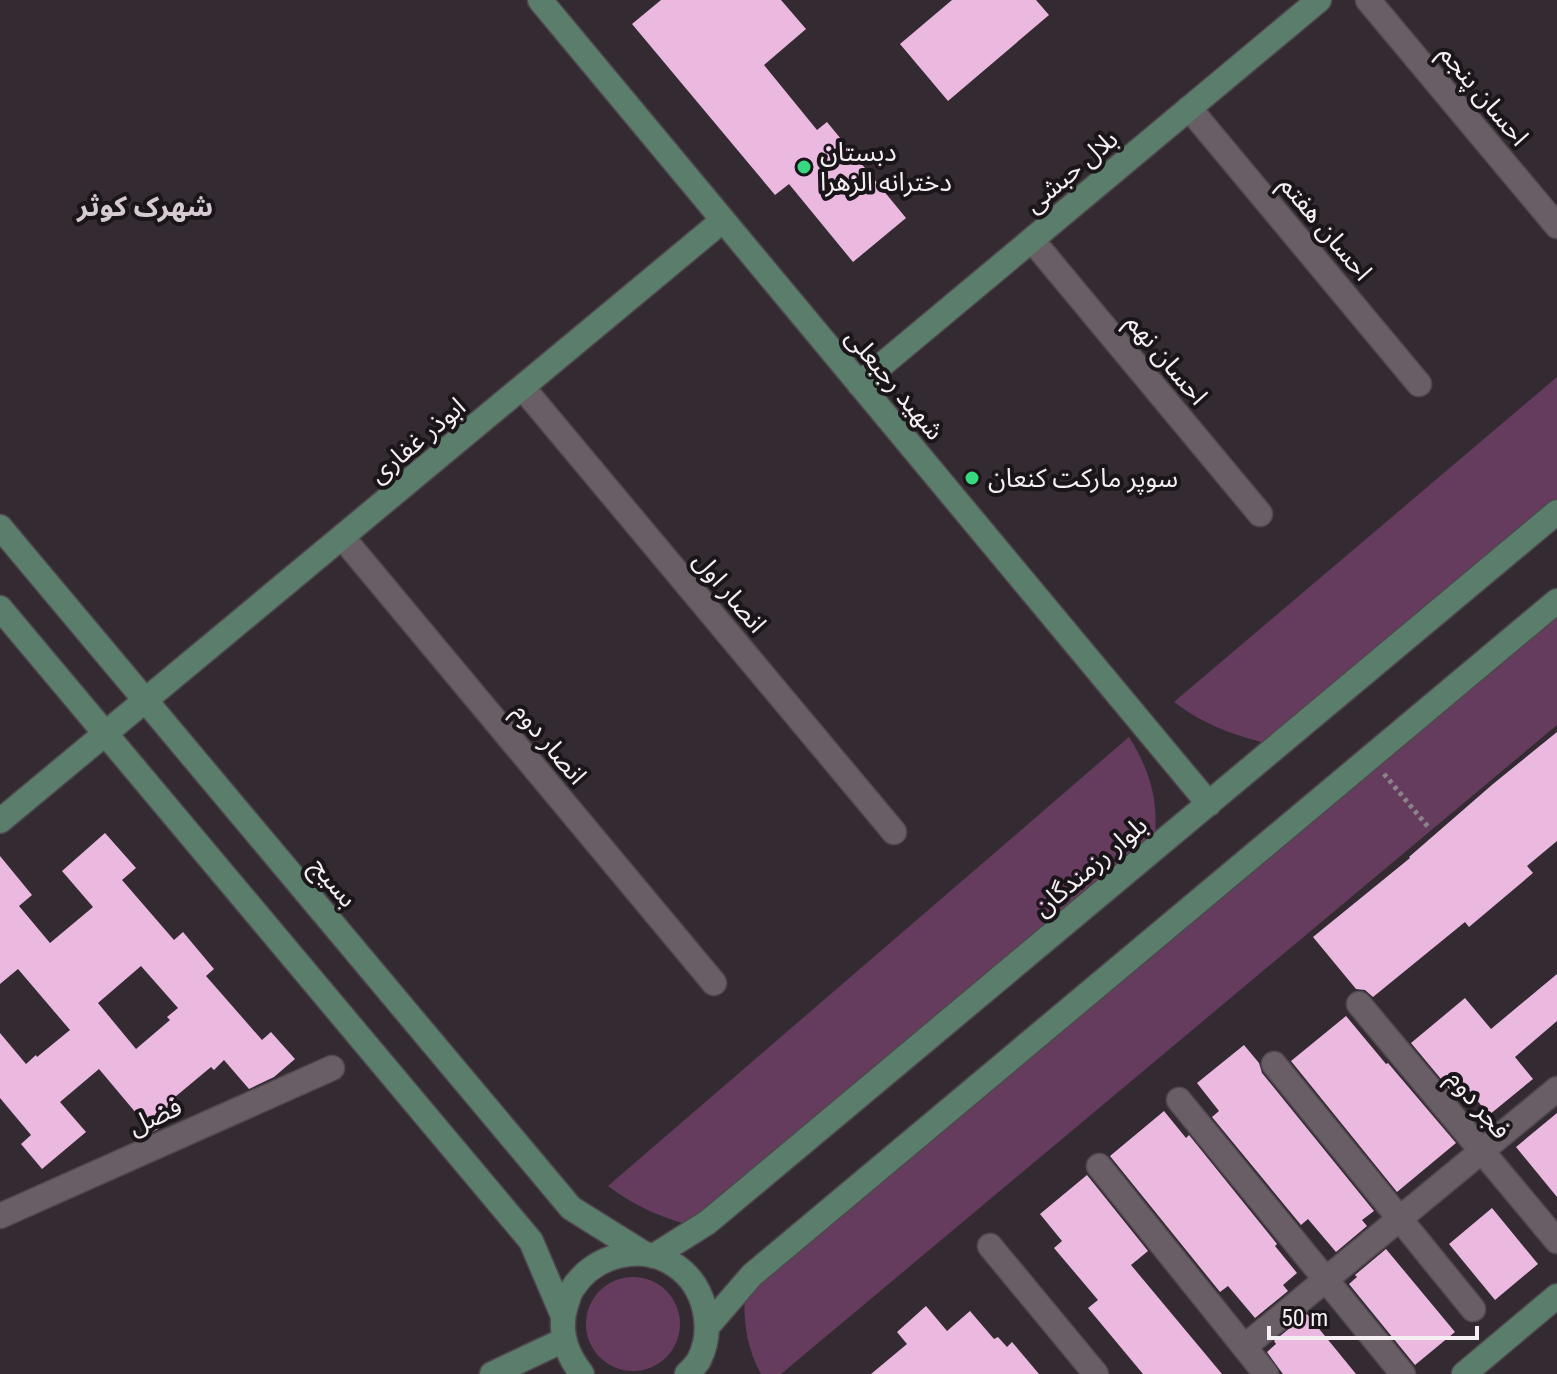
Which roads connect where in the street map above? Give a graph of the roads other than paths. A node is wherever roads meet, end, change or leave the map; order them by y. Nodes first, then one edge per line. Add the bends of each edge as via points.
1 (540, 0) edge
2 (1319, 0) edge
3 (1368, 0) edge
4 (1189, 108) junction
5 (722, 221) junction
6 (1557, 226) edge
7 (1032, 240) junction
8 (859, 384) junction
9 (1419, 384) dead end
10 (523, 388) junction
11 (1557, 512) edge
12 (1260, 514) dead end
13 (0, 527) edge
14 (343, 538) junction
15 (1557, 601) edge
16 (0, 608) edge
17 (144, 700) junction
18 (105, 733) junction
19 (1209, 804) junction
20 (0, 821) edge
21 (894, 832) dead end
22 (714, 983) dead end
23 (1359, 1004) dead end
24 (1274, 1064) dead end
25 (332, 1068) dead end
26 (1557, 1089) edge
27 (1179, 1100) dead end
28 (1482, 1151) junction
29 (1099, 1166) dead end
30 (0, 1216) edge
31 (1399, 1220) junction
32 (1557, 1241) edge
33 (990, 1246) dead end
34 (648, 1254) junction
35 (1325, 1280) junction
36 (1557, 1297) edge
37 (1473, 1309) dead end
38 (563, 1328) junction
39 (707, 1330) junction
40 (1244, 1347) junction
41 (1092, 1372) edge
42 (492, 1374) edge
43 (582, 1374) edge
44 (687, 1374) edge
45 (715, 1374) edge
46 (1266, 1374) edge
47 (1403, 1374) edge
48 (1464, 1374) edge

1 - 5 main road, شهید رجبعلی
2 - 4 main road, بلال حبشی
3 - 6 street, احسان پنجم
4 - 7 main road, بلال حبشی
4 - 9 street, احسان هفتم
5 - 8 main road, شهید رجبعلی
5 - 10 main road, ابوذر غفاری
7 - 8 main road, بلال حبشی
7 - 12 street, احسان نهم
8 - 19 main road, شهید رجبعلی
10 - 14 main road, ابوذر غفاری
10 - 21 street, انصار اول
11 - 19 main road, بلوار رزمندگان
13 - 17 main road, بسیج
14 - 17 main road, ابوذر غفاری
14 - 22 street, انصار دوم
15 - 39 main road via 752,1275
16 - 18 main road
17 - 18 main road, ابوذر غفاری
17 - 34 main road, بسیج via 571,1208
18 - 20 main road
18 - 38 main road via 531,1241
19 - 34 main road, بلوار رزمندگان via 708,1222
23 - 28 street, فجر دوم
24 - 31 street
25 - 30 street, فضل
26 - 28 street
27 - 35 street
28 - 31 street
28 - 32 street, فجر دوم
29 - 40 street
31 - 35 street
31 - 37 street
33 - 41 street
34 - 38 main road via 615,1256 590,1268 571,1289
34 - 39 main road, بسیج via 676,1266 693,1282 704,1304
35 - 40 street
35 - 47 street
36 - 48 main road
38 - 42 main road
38 - 43 main road via 572,1362
39 - 44 main road via 698,1360
39 - 45 main road
40 - 46 street

